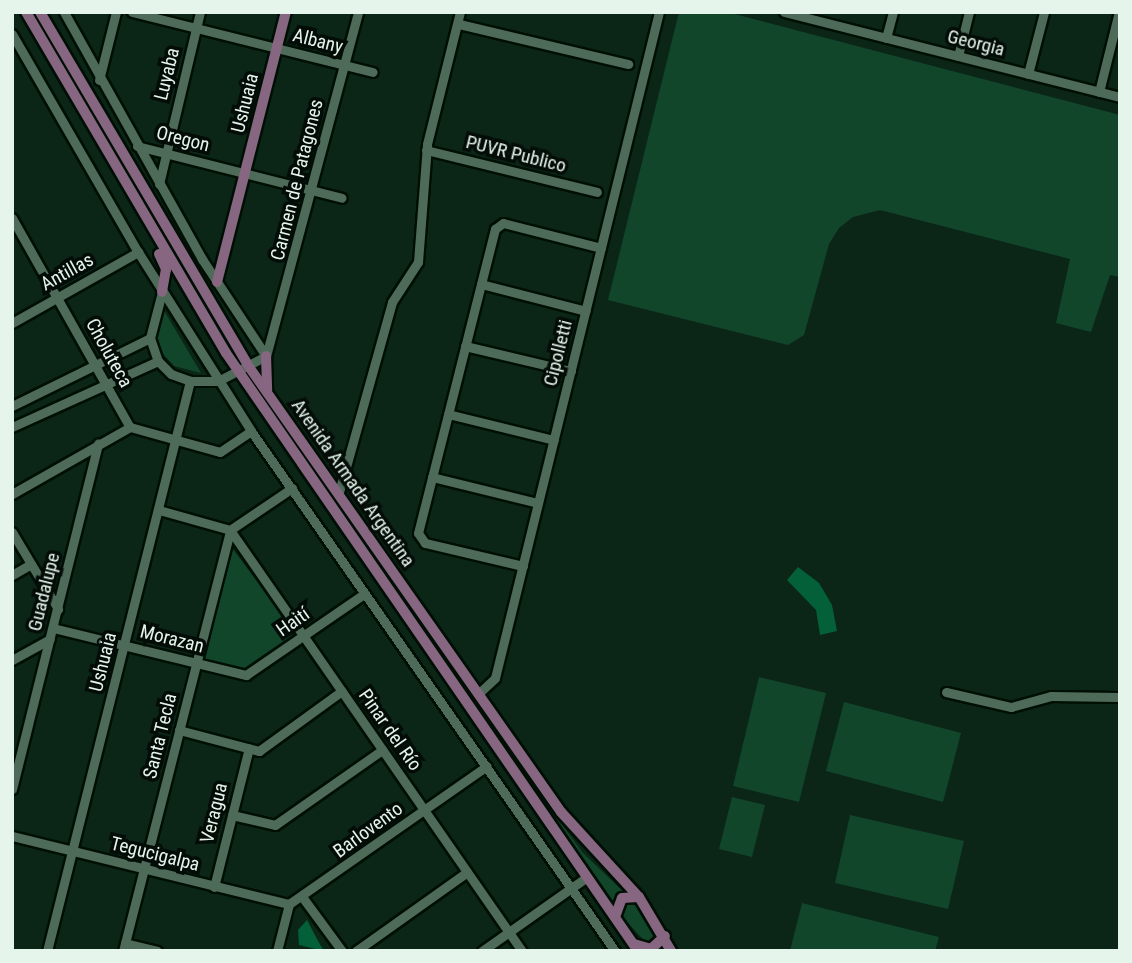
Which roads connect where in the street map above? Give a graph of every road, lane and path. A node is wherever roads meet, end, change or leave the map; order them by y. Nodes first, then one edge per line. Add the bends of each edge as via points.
1 (26, 12) edge
2 (40, 12) edge
3 (64, 12) edge
4 (116, 12) edge
5 (132, 12) edge
6 (200, 12) edge
7 (286, 12) edge
8 (358, 12) edge
9 (460, 12) edge
10 (659, 12) edge
11 (784, 12) edge
12 (893, 12) edge
13 (969, 12) edge
14 (1044, 12) edge
15 (1119, 12) edge
16 (817, 16) edge
17 (458, 24) junction
18 (196, 28) junction
19 (12, 34) edge
20 (886, 38) junction
21 (277, 48) junction
22 (958, 56) junction
23 (628, 64) dead end
24 (345, 66) junction
25 (373, 72) dead end
26 (1028, 74) junction
27 (99, 80) junction
28 (1099, 92) junction
29 (1120, 97) edge
30 (137, 146) junction
31 (426, 150) junction
32 (166, 153) junction
33 (246, 173) junction
34 (159, 184) junction
35 (313, 191) junction
36 (597, 192) dead end
37 (342, 198) dead end
38 (136, 204) junction
39 (12, 218) edge
40 (22, 235) junction
41 (12, 241) edge
42 (601, 248) junction
43 (138, 252) junction
44 (217, 282) junction
45 (481, 284) junction
46 (162, 292) junction
47 (58, 298) junction
48 (586, 311) junction
49 (12, 323) edge
50 (150, 338) junction
51 (465, 346) junction
52 (266, 356) junction
53 (158, 360) junction
54 (98, 366) junction
55 (243, 367) junction
56 (571, 372) junction
57 (190, 381) junction
58 (218, 381) junction
59 (106, 382) junction
60 (267, 390) junction
61 (12, 406) edge
62 (448, 414) junction
63 (12, 427) edge
64 (130, 427) junction
65 (251, 431) junction
66 (176, 440) junction
67 (554, 440) junction
68 (98, 444) junction
69 (432, 477) junction
70 (292, 488) junction
71 (339, 492) junction
72 (12, 494) edge
73 (538, 503) junction
74 (159, 510) junction
75 (230, 530) junction
76 (12, 532) edge
77 (31, 564) junction
78 (523, 566) junction
79 (12, 575) edge
80 (364, 594) junction
81 (58, 609) junction
82 (53, 628) junction
83 (303, 636) junction
84 (50, 639) junction
85 (125, 645) junction
86 (12, 660) edge
87 (196, 663) junction
88 (242, 675) joint
89 (342, 691) junction
90 (946, 692) dead end
91 (478, 694) junction
92 (1118, 697) dead end
93 (179, 730) junction
94 (249, 748) junction
95 (383, 750) junction
96 (486, 766) junction
97 (12, 789) edge
98 (425, 811) junction
99 (232, 815) junction
100 (13, 835) edge
101 (72, 851) junction
102 (144, 869) junction
103 (467, 872) junction
104 (587, 877) junction
105 (214, 887) junction
106 (573, 888) junction
107 (639, 897) junction
108 (303, 898) junction
109 (289, 904) junction
110 (615, 917) junction
111 (509, 932) junction
112 (665, 936) junction
113 (124, 947) edge
114 (636, 948) edge
115 (47, 951) edge
116 (157, 951) edge
117 (277, 951) edge
118 (342, 951) edge
119 (356, 951) edge
120 (482, 951) edge
121 (522, 951) edge
122 (615, 951) edge
123 (671, 951) edge

1 - 38 main road, Avenida Armada Argentina
2 - 55 main road, Avenida Armada Argentina
3 - 27 street
4 - 27 street
5 - 18 street, Albany
6 - 18 street, Luyaba
7 - 21 main road, Ushuaia
8 - 24 street, Carmen de Patagones
9 - 17 street
10 - 42 street, Cipolletti
11 - 16 street, Georgia
12 - 20 street
13 - 22 street
14 - 26 street
15 - 28 street
16 - 20 street, Georgia
17 - 23 street
17 - 31 street
18 - 21 street, Albany
18 - 32 street, Luyaba
19 - 43 street
20 - 22 street, Georgia
21 - 24 street, Albany
21 - 33 main road, Ushuaia
22 - 26 street, Georgia
24 - 25 street, Albany
24 - 35 street, Carmen de Patagones
26 - 28 street, Georgia
27 - 30 street
28 - 29 street, Georgia
30 - 32 street, Oregon
30 - 34 street
31 - 36 street, PUVR Publico
31 - 71 street via 418,262 392,302
32 - 33 street, Oregon
32 - 34 street, Luyaba
33 - 35 street, Oregon
33 - 44 main road, Ushuaia
34 - 44 street
35 - 37 street, Oregon
35 - 52 street, Carmen de Patagones
38 - 46 main road via 165,264
38 - 55 main road, Avenida Armada Argentina
39 - 40 street, Choluteca
40 - 41 street
40 - 47 street, Choluteca
42 - 45 street via 503,223 495,229
42 - 48 street, Cipolletti
43 - 46 street
43 - 47 street, Antillas
44 - 52 street
45 - 48 street
45 - 51 street
46 - 50 street
46 - 58 street
47 - 49 street, Antillas
47 - 54 street, Choluteca
48 - 56 street, Cipolletti
50 - 53 street
50 - 54 street
51 - 56 street
51 - 62 street
52 - 55 street
52 - 60 main road
53 - 57 street
53 - 59 street
54 - 59 street, Choluteca
54 - 61 street
55 - 58 street
55 - 60 main road, Avenida Armada Argentina
55 - 104 main road, Avenida Armada Argentina
56 - 67 street, Cipolletti
57 - 58 street
57 - 66 street, Ushuaia
58 - 65 street
59 - 63 street
59 - 64 street, Choluteca
60 - 71 main road, Avenida Armada Argentina
62 - 67 street
62 - 69 street
64 - 66 street
64 - 68 street
65 - 66 street via 217,452
65 - 70 street
66 - 74 street, Ushuaia
67 - 73 street, Cipolletti
68 - 72 street
68 - 81 street, Guadalupe
69 - 73 street
69 - 78 street via 419,539
70 - 75 street
70 - 80 street
71 - 91 main road, Avenida Armada Argentina
73 - 78 street, Cipolletti
74 - 75 street
74 - 85 street, Ushuaia
75 - 83 street, Pinar del Río
75 - 87 street, Santa Tecla
76 - 77 street
77 - 79 street
77 - 81 street
78 - 91 street, Cipolletti via 495,678
80 - 83 street, Haití
80 - 96 street
81 - 82 street, Guadalupe
82 - 84 street, Guadalupe
82 - 85 street, Morazan
83 - 88 street, Haití
83 - 89 street, Pinar del Río
84 - 86 street
84 - 97 street, Guadalupe
85 - 87 street, Morazan
85 - 101 street, Ushuaia
87 - 88 street, Morazan
87 - 93 street, Santa Tecla
89 - 94 street via 259,751
89 - 95 street, Pinar del Río
90 - 92 street via 1011,707 1051,696
91 - 107 main road, Avenida Armada Argentina via 577,833
93 - 94 street
93 - 102 street, Santa Tecla
94 - 99 street, Veragua
95 - 98 street, Pinar del Río
95 - 99 street via 275,825
96 - 98 street, Barlovento
96 - 106 street
98 - 103 street, Pinar del Río
98 - 108 street, Barlovento
99 - 105 street, Veragua
100 - 101 street, Tegucigalpa
101 - 102 street, Tegucigalpa
101 - 115 street, Ushuaia
102 - 105 street, Tegucigalpa
102 - 113 street, Santa Tecla
103 - 111 street, Pinar del Río
103 - 119 street
104 - 106 street
104 - 110 main road, Avenida Armada Argentina
105 - 109 street, Tegucigalpa
106 - 111 street
106 - 122 street
107 - 110 main road via 618,900
107 - 112 main road, Avenida Armada Argentina
108 - 109 street, Barlovento
108 - 118 street
109 - 117 street
110 - 114 main road, Avenida Armada Argentina
111 - 120 street
111 - 121 street, Pinar del Río
112 - 114 main road via 647,950
112 - 123 main road, Avenida Armada Argentina
113 - 116 street

